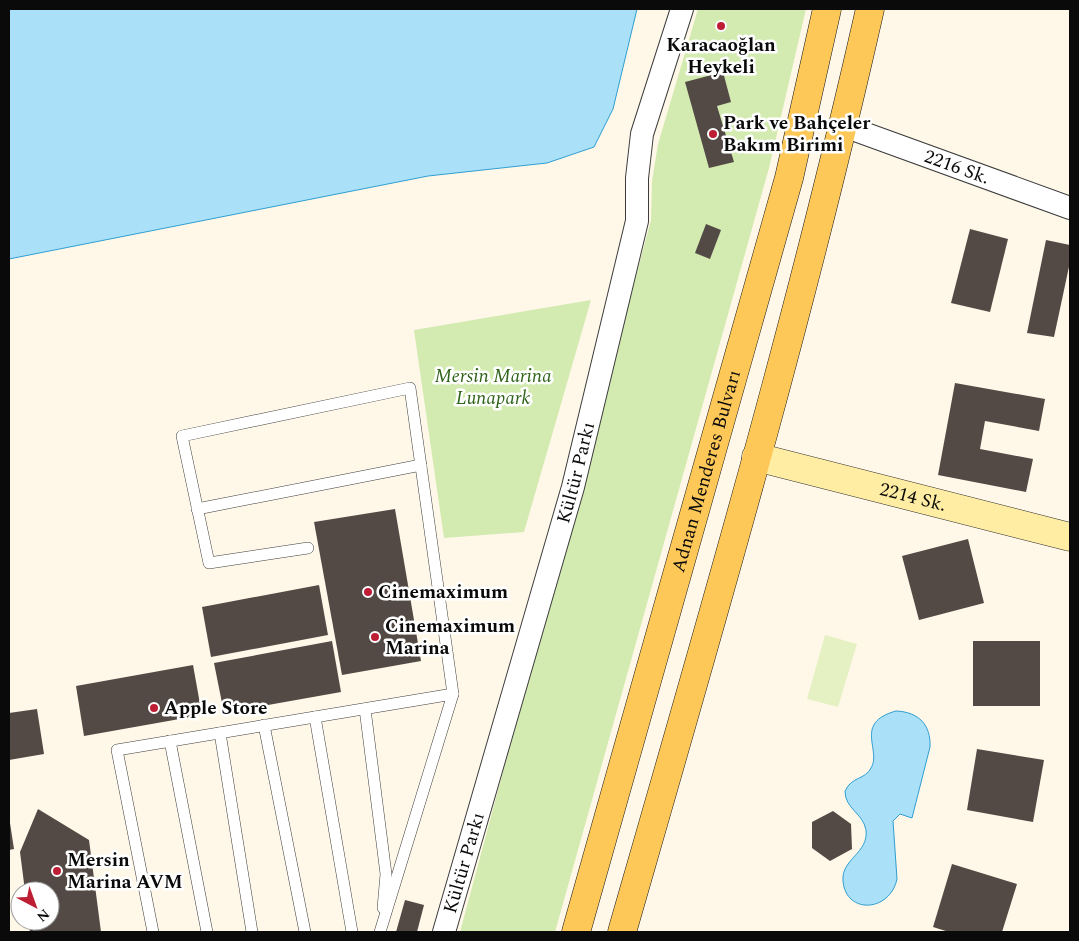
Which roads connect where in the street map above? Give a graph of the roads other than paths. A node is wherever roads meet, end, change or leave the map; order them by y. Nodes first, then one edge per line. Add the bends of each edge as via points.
1 (682, 9) edge
2 (827, 9) edge
3 (870, 9) edge
4 (844, 126) junction
5 (1070, 208) edge
6 (756, 457) junction
7 (421, 465) junction
8 (197, 509) junction
9 (1070, 537) edge
10 (308, 548) dead end
11 (453, 694) junction
12 (365, 709) junction
13 (315, 717) junction
14 (264, 725) junction
15 (220, 733) junction
16 (170, 741) junction
17 (153, 932) edge
18 (207, 932) edge
19 (252, 932) edge
20 (305, 932) edge
21 (352, 932) edge
22 (380, 932) edge
23 (444, 932) edge
24 (576, 932) edge
25 (622, 932) edge

1 - 23 street, Kültür Parkı via 642,134 636,221 573,487
2 - 24 main road, Adnan Menderes Bulvarı via 789,178
3 - 4 main road
4 - 5 street, 2216 Sk.
4 - 6 main road
6 - 9 street, 2214 Sk.
6 - 25 main road
7 - 8 lane
7 - 8 lane via 410,388 182,436
7 - 11 lane
8 - 10 lane via 209,563
11 - 12 lane
11 - 22 lane
12 - 13 lane
12 - 22 lane via 386,874
13 - 14 lane
13 - 21 lane
14 - 15 lane
14 - 20 lane
15 - 16 lane
15 - 19 lane
16 - 17 lane via 117,750
16 - 18 lane

